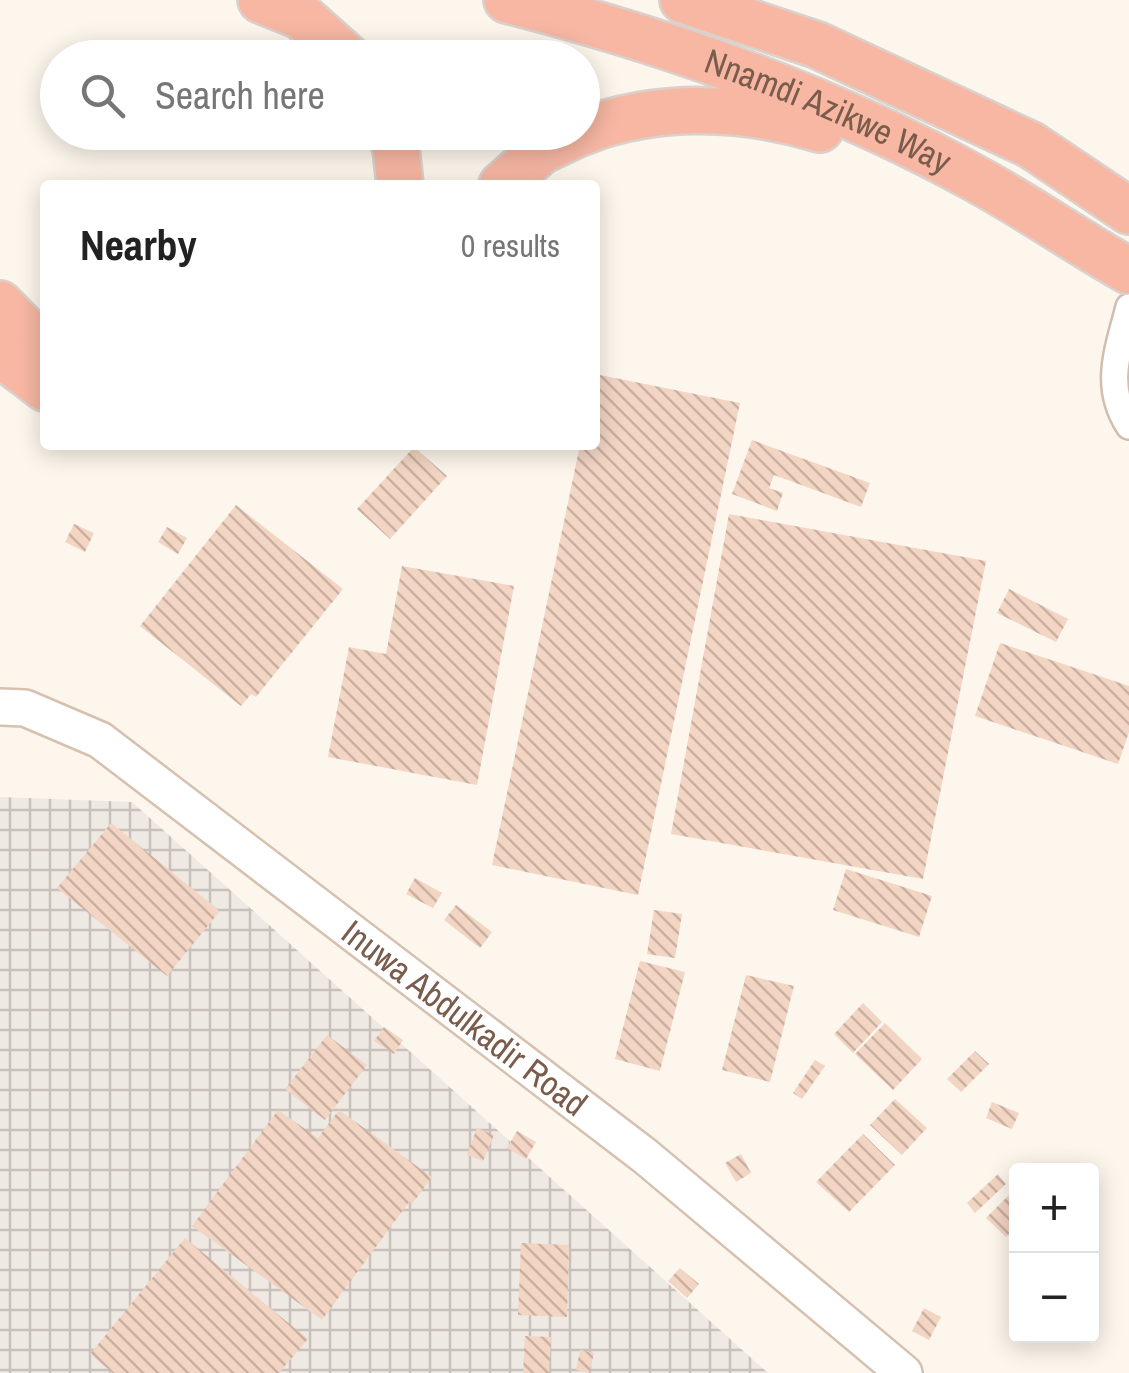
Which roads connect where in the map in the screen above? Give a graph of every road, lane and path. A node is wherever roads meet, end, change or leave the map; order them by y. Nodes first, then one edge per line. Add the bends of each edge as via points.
1 (261, 0) edge
2 (507, 0) edge
3 (684, 0) edge
4 (770, 0) edge
5 (328, 40) edge
6 (600, 126) edge
7 (1031, 145) junction
8 (396, 150) edge
9 (543, 150) edge
10 (399, 180) edge
11 (508, 180) edge
12 (1129, 211) edge
13 (1078, 242) junction
14 (1129, 271) edge
15 (0, 304) edge
16 (1129, 307) edge
17 (40, 345) edge
18 (0, 350) edge
19 (40, 384) edge
20 (1129, 426) edge
21 (0, 708) edge
22 (904, 1373) edge

1 - 5 highway via 301,16
2 - 13 highway, Nnamdi Azikwe Way via 635,37 823,106 980,181
3 - 7 highway, Nnamdi Azikwe Way via 817,45
4 - 7 highway
6 - 13 highway via 674,112 784,118 932,168
7 - 12 highway, Nnamdi Azikwe Way
8 - 10 highway
9 - 11 highway
13 - 14 highway, Nnamdi Azikwe Way
15 - 17 highway
16 - 20 street via 1113,392
18 - 19 highway
21 - 22 street, Inuwa Abdulkadir Road via 26,708 100,740 645,1156

